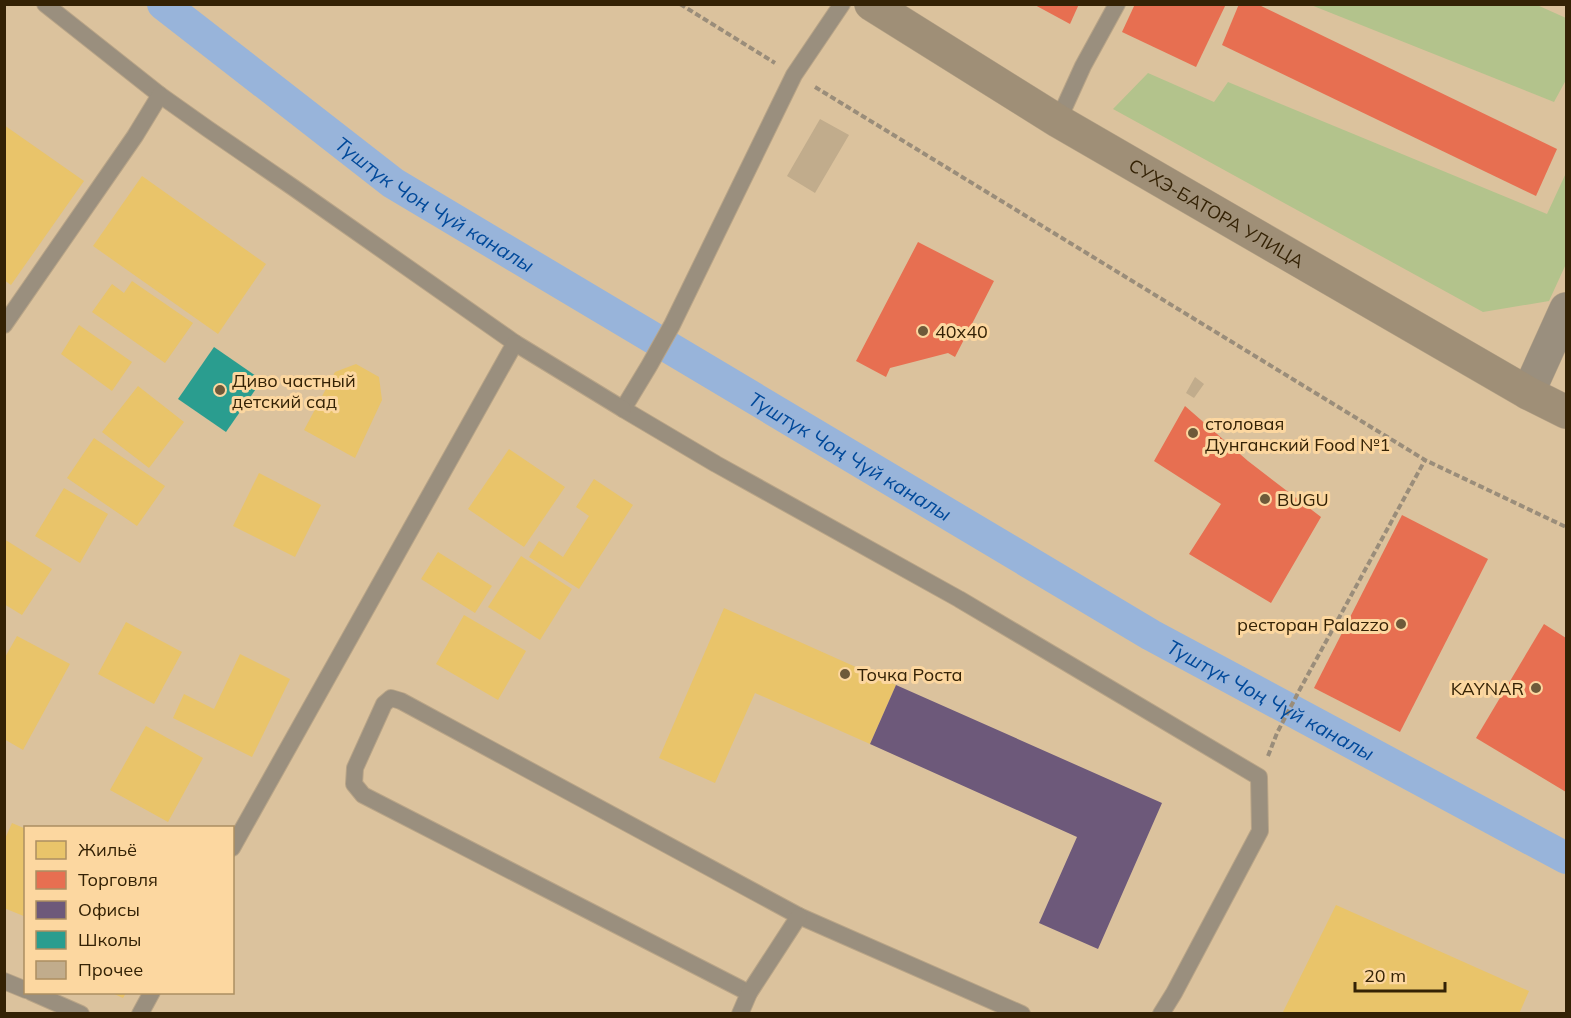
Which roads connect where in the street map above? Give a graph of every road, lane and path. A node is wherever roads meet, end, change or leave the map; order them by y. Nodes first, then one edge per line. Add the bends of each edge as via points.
1 (45, 4) edge
2 (680, 4) edge
3 (842, 4) edge
4 (871, 4) edge
5 (1117, 4) edge
6 (794, 75) junction
7 (160, 95) junction
8 (1058, 121) junction
9 (1566, 309) edge
10 (4, 325) edge
11 (515, 343) junction
12 (1528, 393) junction
13 (623, 409) junction
14 (1566, 412) edge
15 (1425, 460) junction
16 (1566, 528) edge
17 (1277, 733) dead end
18 (234, 844) edge
19 (799, 916) junction
20 (4, 981) edge
21 (24, 989) edge
22 (750, 993) junction
23 (33, 994) edge
24 (151, 994) edge
25 (81, 1014) edge
26 (140, 1014) edge
27 (740, 1014) edge
28 (1022, 1014) edge
29 (1161, 1014) edge

1 - 7 lane
2 - 6 path
3 - 6 lane
4 - 8 main road, СУХЭ-БАТОРА УЛИЦА
5 - 8 lane
6 - 13 lane via 672,325
6 - 15 path
7 - 10 lane
7 - 11 lane
8 - 12 main road, СУХЭ-БАТОРА УЛИЦА
9 - 12 street
11 - 13 lane
11 - 18 lane
12 - 14 main road, СУХЭ-БАТОРА УЛИЦА
13 - 29 lane via 959,599 1259,777 1260,831
15 - 16 path
15 - 17 path
19 - 22 lane
19 - 22 lane via 401,701 391,698 384,704 355,768 354,784 363,795
19 - 28 lane
20 - 21 lane
22 - 27 lane
23 - 25 lane
24 - 26 lane

